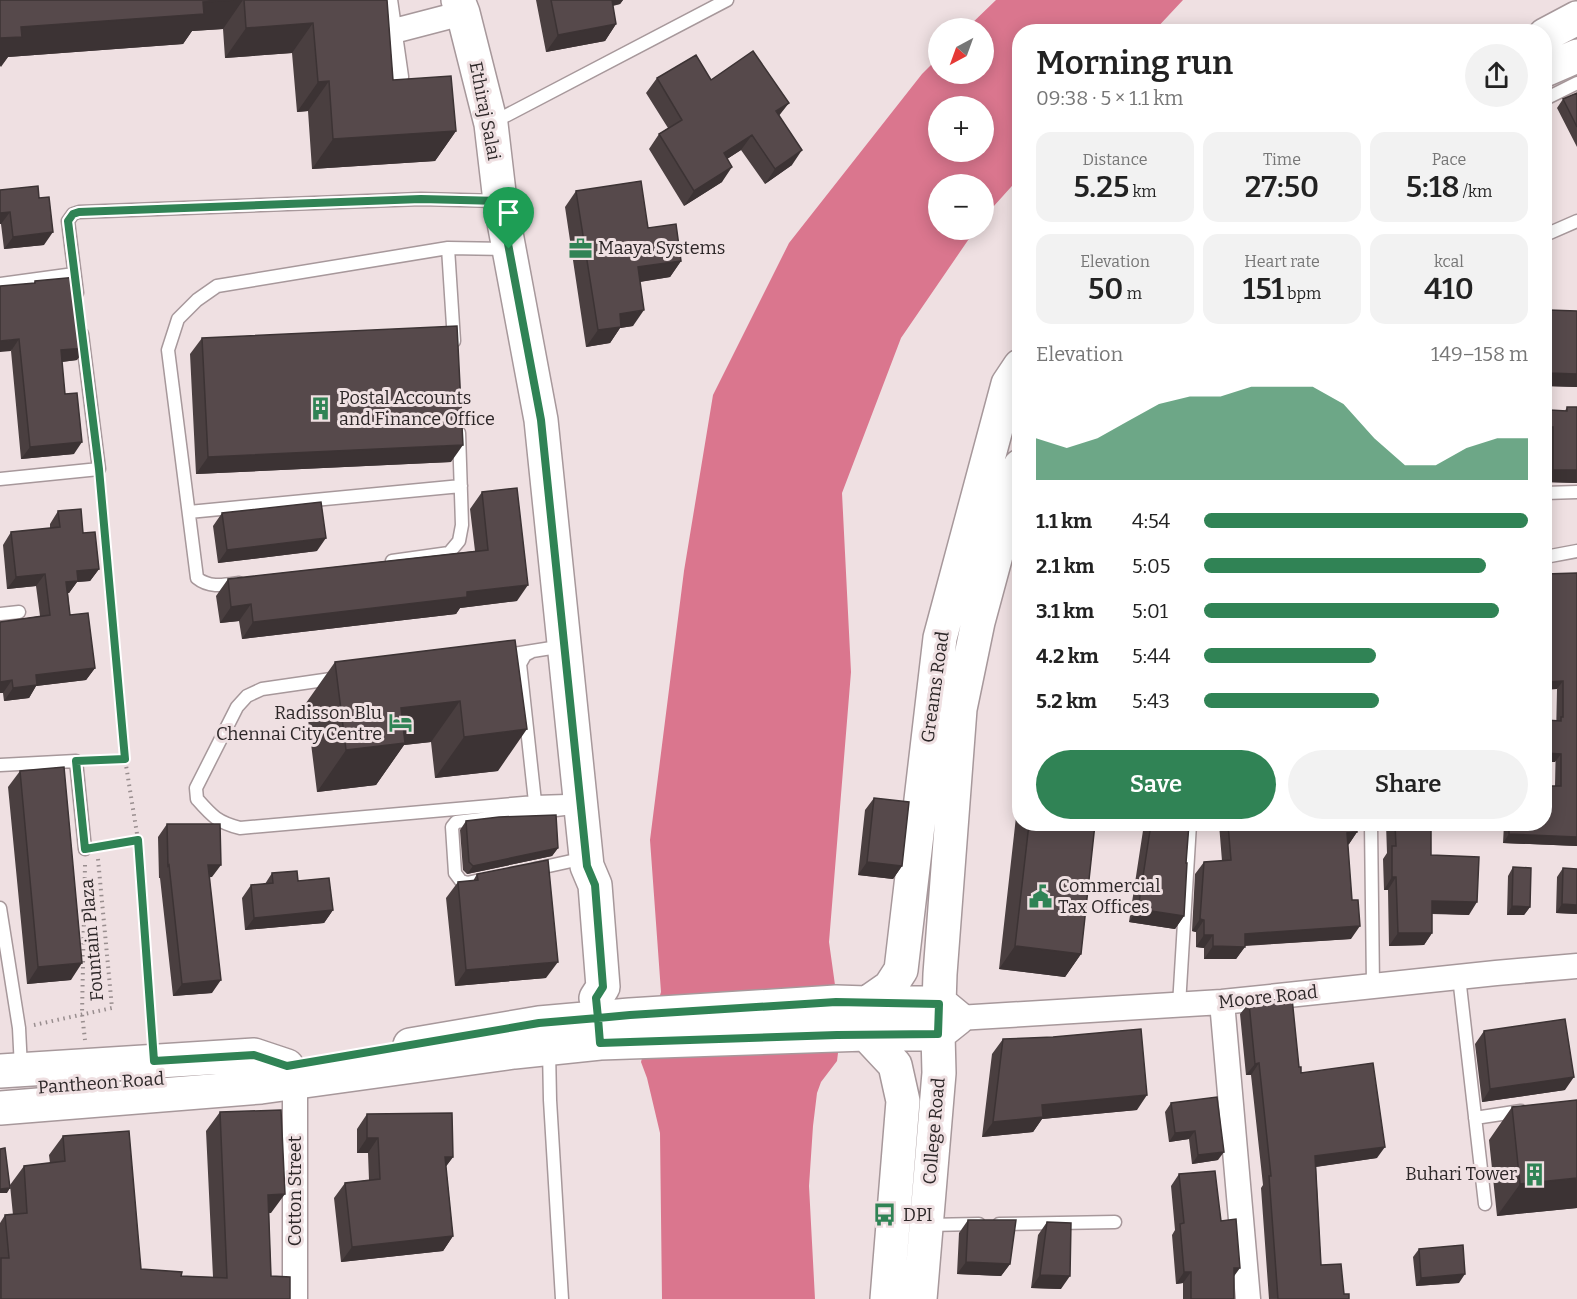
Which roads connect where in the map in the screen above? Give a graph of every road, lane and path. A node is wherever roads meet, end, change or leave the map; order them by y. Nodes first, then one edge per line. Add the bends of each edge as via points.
1 (385, 0) edge
2 (727, 0) edge
3 (460, 7) edge
4 (1577, 18) edge
5 (1552, 31) edge
6 (390, 32) junction
7 (1577, 56) edge
8 (1552, 67) edge
9 (396, 77) edge
10 (1577, 83) edge
11 (1552, 96) edge
12 (491, 124) junction
13 (500, 201) junction
14 (1577, 221) edge
15 (1552, 232) edge
16 (448, 248) junction
17 (509, 249) junction
18 (74, 274) junction
19 (0, 284) edge
20 (455, 355) edge
21 (1012, 378) edge
22 (458, 415) edge
23 (99, 469) junction
24 (0, 479) edge
25 (461, 486) junction
26 (1577, 492) edge
27 (1552, 493) edge
28 (1012, 496) edge
29 (189, 512) junction
30 (1577, 551) edge
31 (1552, 556) edge
32 (381, 563) edge
33 (256, 581) edge
34 (19, 612) dead end
35 (0, 615) edge
36 (564, 646) junction
37 (531, 652) junction
38 (484, 659) edge
39 (356, 676) edge
40 (125, 759) junction
41 (76, 761) junction
42 (0, 765) edge
43 (535, 802) junction
44 (580, 803) junction
45 (1190, 831) edge
46 (1371, 831) edge
47 (138, 840) junction
48 (91, 848) junction
49 (587, 862) junction
50 (521, 872) edge
51 (489, 879) edge
52 (0, 908) edge
53 (1577, 966) edge
54 (587, 967) junction
55 (1459, 977) junction
56 (1373, 986) junction
57 (1222, 1002) junction
58 (1179, 1005) junction
59 (82, 1014) junction
60 (945, 1018) junction
61 (851, 1019) junction
62 (611, 1023) junction
63 (19, 1028) junction
64 (544, 1035) junction
65 (154, 1061) junction
66 (7, 1077) edge
67 (279, 1078) junction
68 (0, 1108) edge
69 (1532, 1110) edge
70 (1475, 1118) junction
71 (0, 1122) edge
72 (1485, 1204) dead end
73 (1115, 1222) dead end
74 (926, 1225) junction
75 (295, 1299) edge
76 (561, 1299) edge
77 (887, 1299) edge
78 (920, 1299) edge
79 (1248, 1299) edge

1 - 6 street
2 - 12 lane
3 - 6 street
3 - 12 main road, Ethiraj Salai
4 - 5 main road
6 - 9 street
7 - 8 main road
10 - 11 lane
12 - 13 main road, Ethiraj Salai
13 - 17 main road, Ethiraj Salai
13 - 18 lane via 421,199 79,212 68,221
14 - 15 lane
16 - 17 lane
16 - 20 lane
16 - 29 lane via 217,286 184,312 168,350
17 - 36 main road, Ethiraj Salai via 541,420
18 - 19 lane
18 - 23 lane
21 - 61 main road, Greams Road via 940,638 901,970 890,987
22 - 25 lane
23 - 24 lane
23 - 40 path
25 - 29 lane
25 - 32 lane via 462,525 459,541 449,553
26 - 27 lane
28 - 60 main road, Greams Road via 978,622 960,709 941,963
29 - 33 lane via 197,578 204,584 222,586
30 - 31 lane
34 - 35 lane
36 - 37 lane
36 - 44 main road, Ethiraj Salai
37 - 38 lane
37 - 43 lane via 520,664
39 - 43 lane via 262,689 247,696 237,707 196,788 196,799 222,823 240,828
40 - 41 path
40 - 47 path
41 - 42 lane
41 - 48 lane
43 - 44 lane
44 - 49 main road, Ethiraj Salai
44 - 51 lane via 456,822 452,827 455,873 467,883
45 - 58 lane
46 - 56 lane
47 - 48 path
47 - 65 path
48 - 59 path
48 - 59 path, Fountain Plaza via 112,1008
49 - 50 lane
49 - 54 main road, Ethiraj Salai via 580,884
49 - 62 main road, Ethiraj Salai via 595,885 603,987
52 - 63 lane
53 - 55 street, Moore Road
54 - 62 main road, Ethiraj Salai via 589,986
54 - 64 main road
55 - 56 street, Moore Road
55 - 70 lane
56 - 57 street, Moore Road
57 - 58 street, Moore Road
57 - 79 street
58 - 60 street, Moore Road
59 - 63 path, Fountain Plaza
60 - 61 main road, Pantheon Road
60 - 74 main road, College Road
61 - 62 main road, Pantheon Road
61 - 77 main road, College Road via 895,1065 903,1101
62 - 64 main road, Pantheon Road
63 - 66 lane
64 - 67 main road, Pantheon Road
64 - 76 lane
65 - 66 main road
65 - 67 main road via 254,1055
66 - 67 main road, Pantheon Road via 129,1083
67 - 68 main road
67 - 71 main road via 271,1099
67 - 75 street, Cotton Street
69 - 70 lane
70 - 72 lane
73 - 74 lane
74 - 78 main road, College Road

